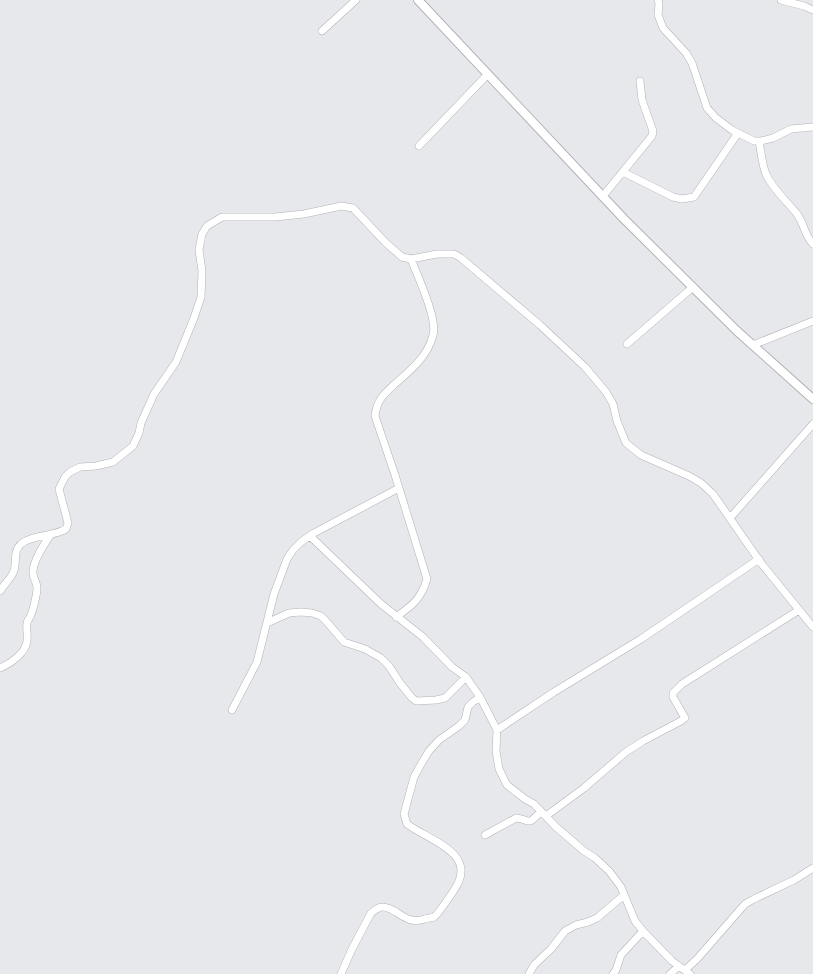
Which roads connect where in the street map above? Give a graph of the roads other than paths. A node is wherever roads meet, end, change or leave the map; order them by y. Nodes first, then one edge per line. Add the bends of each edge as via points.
1 (356, 0) edge
2 (418, 0) edge
3 (658, 0) edge
4 (782, 0) edge
5 (813, 10) edge
6 (322, 31) dead end
7 (488, 74) junction
8 (640, 81) dead end
9 (813, 127) edge
10 (738, 133) junction
11 (759, 141) junction
12 (419, 146) dead end
13 (623, 172) junction
14 (603, 196) junction
15 (813, 244) edge
16 (411, 259) junction
17 (693, 287) junction
18 (813, 321) edge
19 (627, 344) dead end
20 (753, 345) junction
21 (813, 399) edge
22 (813, 424) edge
23 (399, 488) junction
24 (732, 515) junction
25 (51, 534) junction
26 (310, 536) junction
27 (759, 559) junction
28 (0, 591) edge
29 (799, 610) junction
30 (396, 617) junction
31 (267, 623) junction
32 (813, 627) edge
33 (0, 668) edge
34 (466, 677) junction
35 (480, 697) junction
36 (232, 710) dead end
37 (497, 730) junction
38 (544, 814) junction
39 (485, 835) dead end
40 (813, 868) edge
41 (624, 895) junction
42 (642, 931) junction
43 (685, 970) edge
44 (342, 974) edge
45 (529, 974) edge
46 (613, 974) edge
47 (670, 974) edge

1 - 6 street
2 - 7 street
3 - 10 street via 658,15 662,28 692,63 707,108 716,118
4 - 5 street
7 - 12 street
7 - 14 street
8 - 13 street via 642,100 653,130 652,136
9 - 11 street via 791,129 773,138
10 - 11 street
10 - 13 street via 697,195 688,199 668,195
11 - 15 street via 766,174 797,213 805,234
13 - 14 street
14 - 17 street
16 - 23 street via 428,301 434,334 420,360 380,398 375,416
16 - 24 street via 437,254 454,254 461,258 540,325 589,371 613,404 626,442 641,455 701,483
16 - 25 street via 402,257 386,243 353,208 341,206 304,214 261,218 222,217 208,226 202,234 199,250 202,271 201,297 176,362 154,394 133,446 113,462 80,467 66,477 59,489 68,523 66,529
17 - 19 street
17 - 20 street
18 - 20 street
20 - 21 street
22 - 24 street
23 - 26 street
23 - 30 street via 428,579 423,591 412,605
24 - 27 street
25 - 28 street via 22,543 17,549 13,574
25 - 33 street via 38,554 33,573 37,590 27,621 27,642 10,664
26 - 30 street
26 - 31 street via 293,550 287,559
27 - 29 street
27 - 37 street via 634,643
29 - 32 street
29 - 38 street via 682,684 672,697 685,718 626,752 584,788
30 - 34 street
31 - 34 street via 289,613 312,613 321,616 344,642 381,658 416,701 445,698
31 - 36 street via 257,662
34 - 35 street
35 - 37 street
35 - 44 street via 468,707 465,720 438,740 429,751 414,777 404,814 407,824 446,846 453,853 459,862 461,878 434,917 420,921 409,920 382,907 371,913
37 - 38 street via 496,751 499,769 507,785
38 - 39 street via 528,822 516,818
38 - 41 street via 609,871
40 - 43 street via 745,904
41 - 42 street
41 - 45 street via 597,918 565,931
42 - 43 street via 672,961
42 - 46 street via 621,955
43 - 47 street

